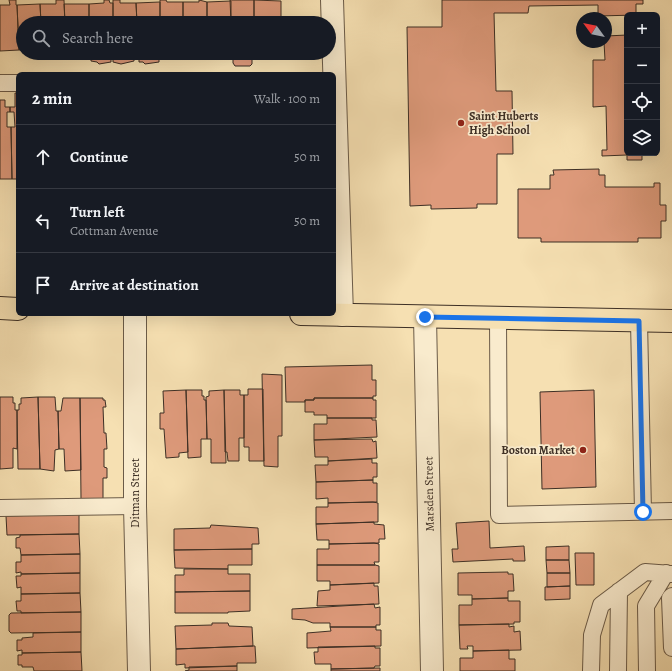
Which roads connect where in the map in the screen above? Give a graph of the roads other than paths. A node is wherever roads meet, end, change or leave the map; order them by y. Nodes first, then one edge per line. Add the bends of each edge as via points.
1 (332, 0) edge
2 (332, 16) edge
3 (334, 60) edge
4 (334, 72) edge
5 (0, 83) edge
6 (16, 83) edge
7 (336, 137) edge
8 (0, 308) edge
9 (16, 309) edge
10 (336, 315) edge
11 (342, 315) junction
12 (135, 316) edge
13 (425, 317) junction
14 (498, 318) junction
15 (639, 321) junction
16 (672, 321) edge
17 (135, 506) junction
18 (0, 508) edge
19 (672, 511) edge
20 (643, 512) junction
21 (669, 573) edge
22 (619, 592) junction
23 (672, 596) edge
24 (672, 648) edge
25 (139, 671) edge
26 (432, 671) edge
27 (591, 671) edge
28 (618, 671) edge
29 (647, 671) edge

1 - 2 street
3 - 4 street
5 - 6 lane
7 - 11 street
8 - 9 main road
10 - 11 main road
11 - 13 main road
12 - 17 street, Ditman Street
13 - 14 main road
13 - 26 street, Marsden Street
14 - 15 main road
14 - 20 lane via 499,515
15 - 16 main road
15 - 20 lane
17 - 18 lane
17 - 25 street, Ditman Street
19 - 20 lane
21 - 22 lane via 644,572
21 - 29 lane via 646,606
22 - 27 lane via 601,605 592,635
22 - 28 lane
23 - 24 lane

